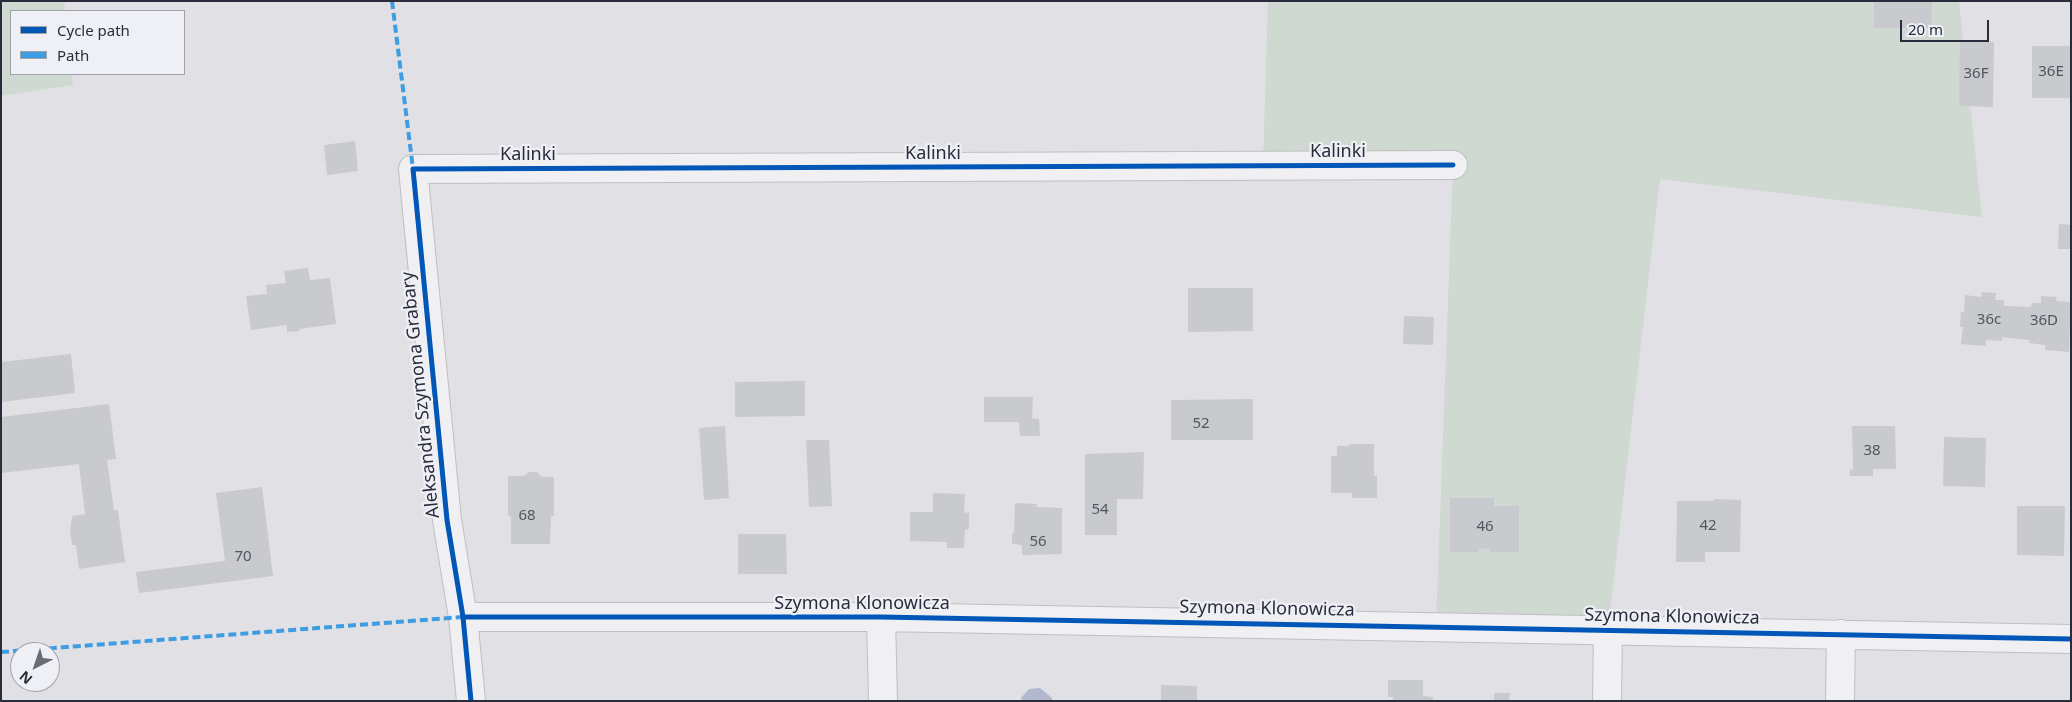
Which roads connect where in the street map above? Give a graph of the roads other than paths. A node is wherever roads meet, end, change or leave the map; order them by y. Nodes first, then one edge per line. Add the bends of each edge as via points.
1 (1453, 165) dead end
2 (413, 169) joint
3 (463, 617) junction
4 (881, 617) junction
5 (1608, 630) junction
6 (1841, 634) junction
7 (2071, 639) edge
8 (471, 701) edge
9 (883, 701) edge
10 (1607, 701) edge
11 (1840, 701) edge

1 - 2 street, Kalinki
2 - 3 street, Aleksandra Szymona Grabary via 447,520
3 - 4 street, Szymona Klonowicza
3 - 8 street, Aleksandra Szymona Grabary
4 - 5 street, Szymona Klonowicza
4 - 9 street
5 - 6 street, Szymona Klonowicza
5 - 10 street
6 - 7 street, Szymona Klonowicza
6 - 11 street

